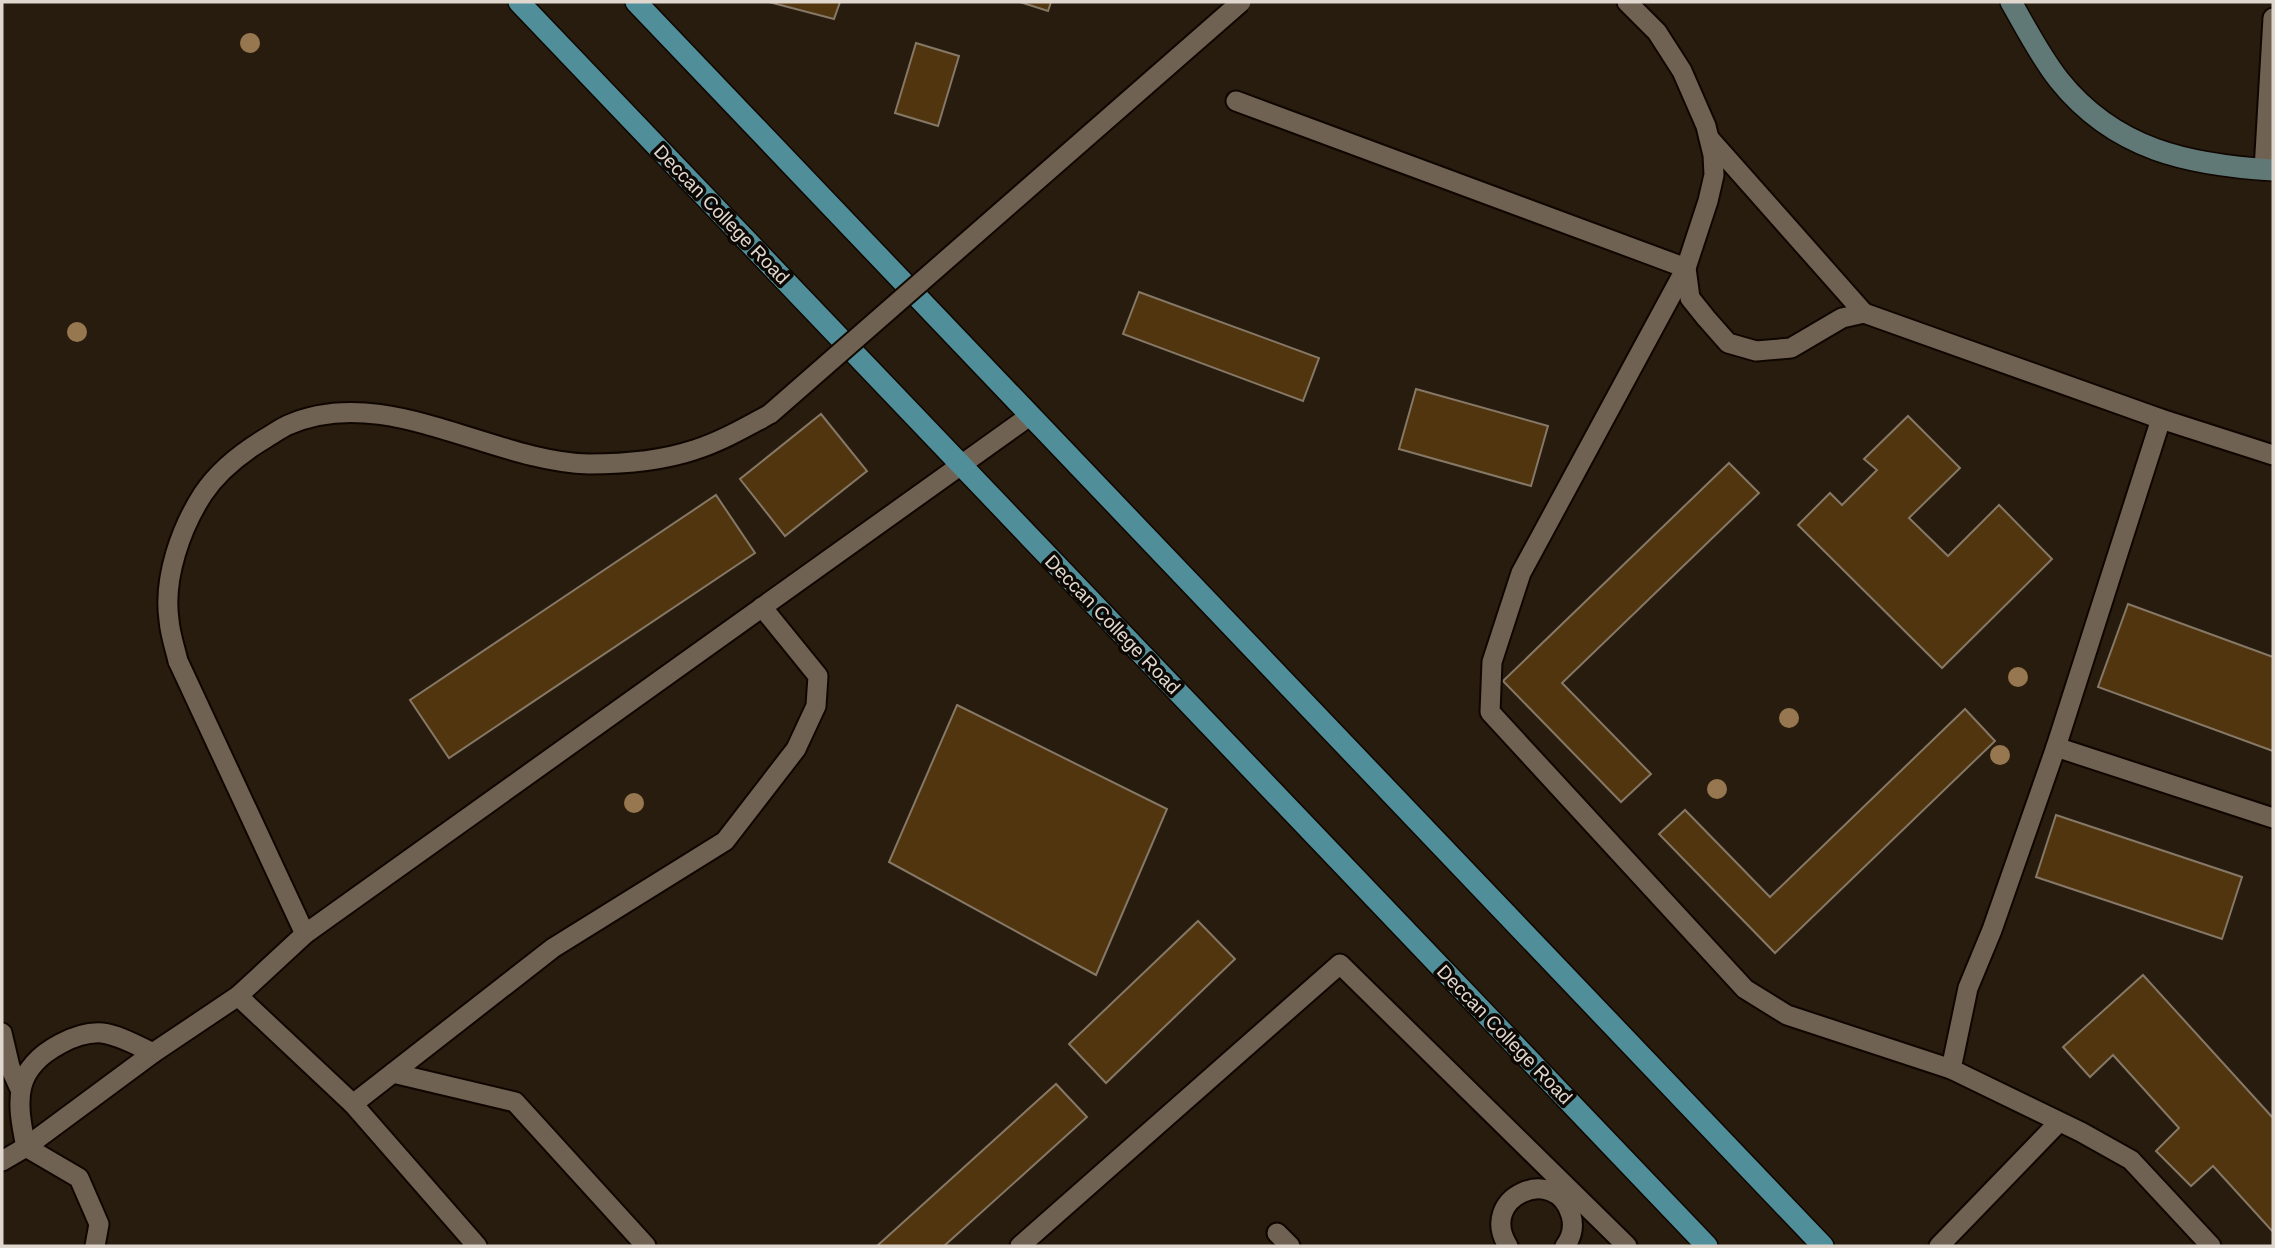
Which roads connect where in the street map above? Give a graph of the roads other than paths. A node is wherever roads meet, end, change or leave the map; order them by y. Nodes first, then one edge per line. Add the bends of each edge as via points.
1 (519, 2) edge
2 (636, 2) edge
3 (1241, 2) edge
4 (1627, 2) edge
5 (2011, 2) edge
6 (2273, 18) edge
7 (1236, 101) dead end
8 (1707, 132) junction
9 (2268, 170) edge
10 (1686, 268) junction
11 (1864, 313) junction
12 (1031, 415) junction
13 (2161, 419) junction
14 (2273, 455) edge
15 (961, 465) junction
16 (762, 607) junction
17 (2056, 747) junction
18 (2273, 818) edge
19 (305, 934) junction
20 (239, 996) junction
21 (2, 1033) edge
22 (153, 1053) junction
23 (1951, 1069) junction
24 (393, 1073) junction
25 (20, 1089) junction
26 (353, 1104) junction
27 (2059, 1122) junction
28 (26, 1147) junction
29 (2, 1161) edge
30 (95, 1246) edge
31 (477, 1246) edge
32 (646, 1246) edge
33 (1020, 1246) edge
34 (1508, 1246) edge
35 (1565, 1246) edge
36 (1627, 1246) edge
37 (1707, 1246) edge
38 (1823, 1246) edge
39 (1939, 1246) edge
40 (2211, 1246) edge

1 - 15 main road, Deccan College Road
2 - 12 main road
3 - 19 lane, bridge via 770,414 736,432 694,450 642,461 587,464 542,458 383,415 333,413 289,424 213,478 192,511 177,550 168,618 178,661
4 - 8 lane via 1657,33 1682,71
5 - 9 street via 2059,80 2096,117 2130,140 2175,158
6 - 9 lane
7 - 10 lane
8 - 10 lane via 1714,175
8 - 11 lane
10 - 11 lane via 1690,298 1706,318 1728,343 1756,351 1791,348 1842,318
10 - 23 lane via 1521,573 1492,663 1490,712 1745,989 1787,1015
11 - 13 lane
12 - 15 lane
12 - 38 main road
13 - 14 lane
13 - 17 lane
15 - 16 lane
15 - 37 main road, Deccan College Road
16 - 19 lane
16 - 24 lane via 818,676 816,706 796,749 725,841 553,948
17 - 18 lane
17 - 23 lane via 1968,989
19 - 20 lane
20 - 22 lane
20 - 26 lane
21 - 25 lane
22 - 25 lane via 104,1033 86,1034 45,1052 26,1073
22 - 28 lane
23 - 27 lane
24 - 26 lane
24 - 32 lane via 515,1102
25 - 28 lane via 19,1114
26 - 31 lane
27 - 39 lane
27 - 40 lane via 2131,1160
28 - 29 lane
28 - 30 lane via 79,1178 99,1224
33 - 36 lane via 1340,964
34 - 35 lane via 1502,1233 1504,1209 1532,1189 1554,1193 1569,1209 1572,1231

